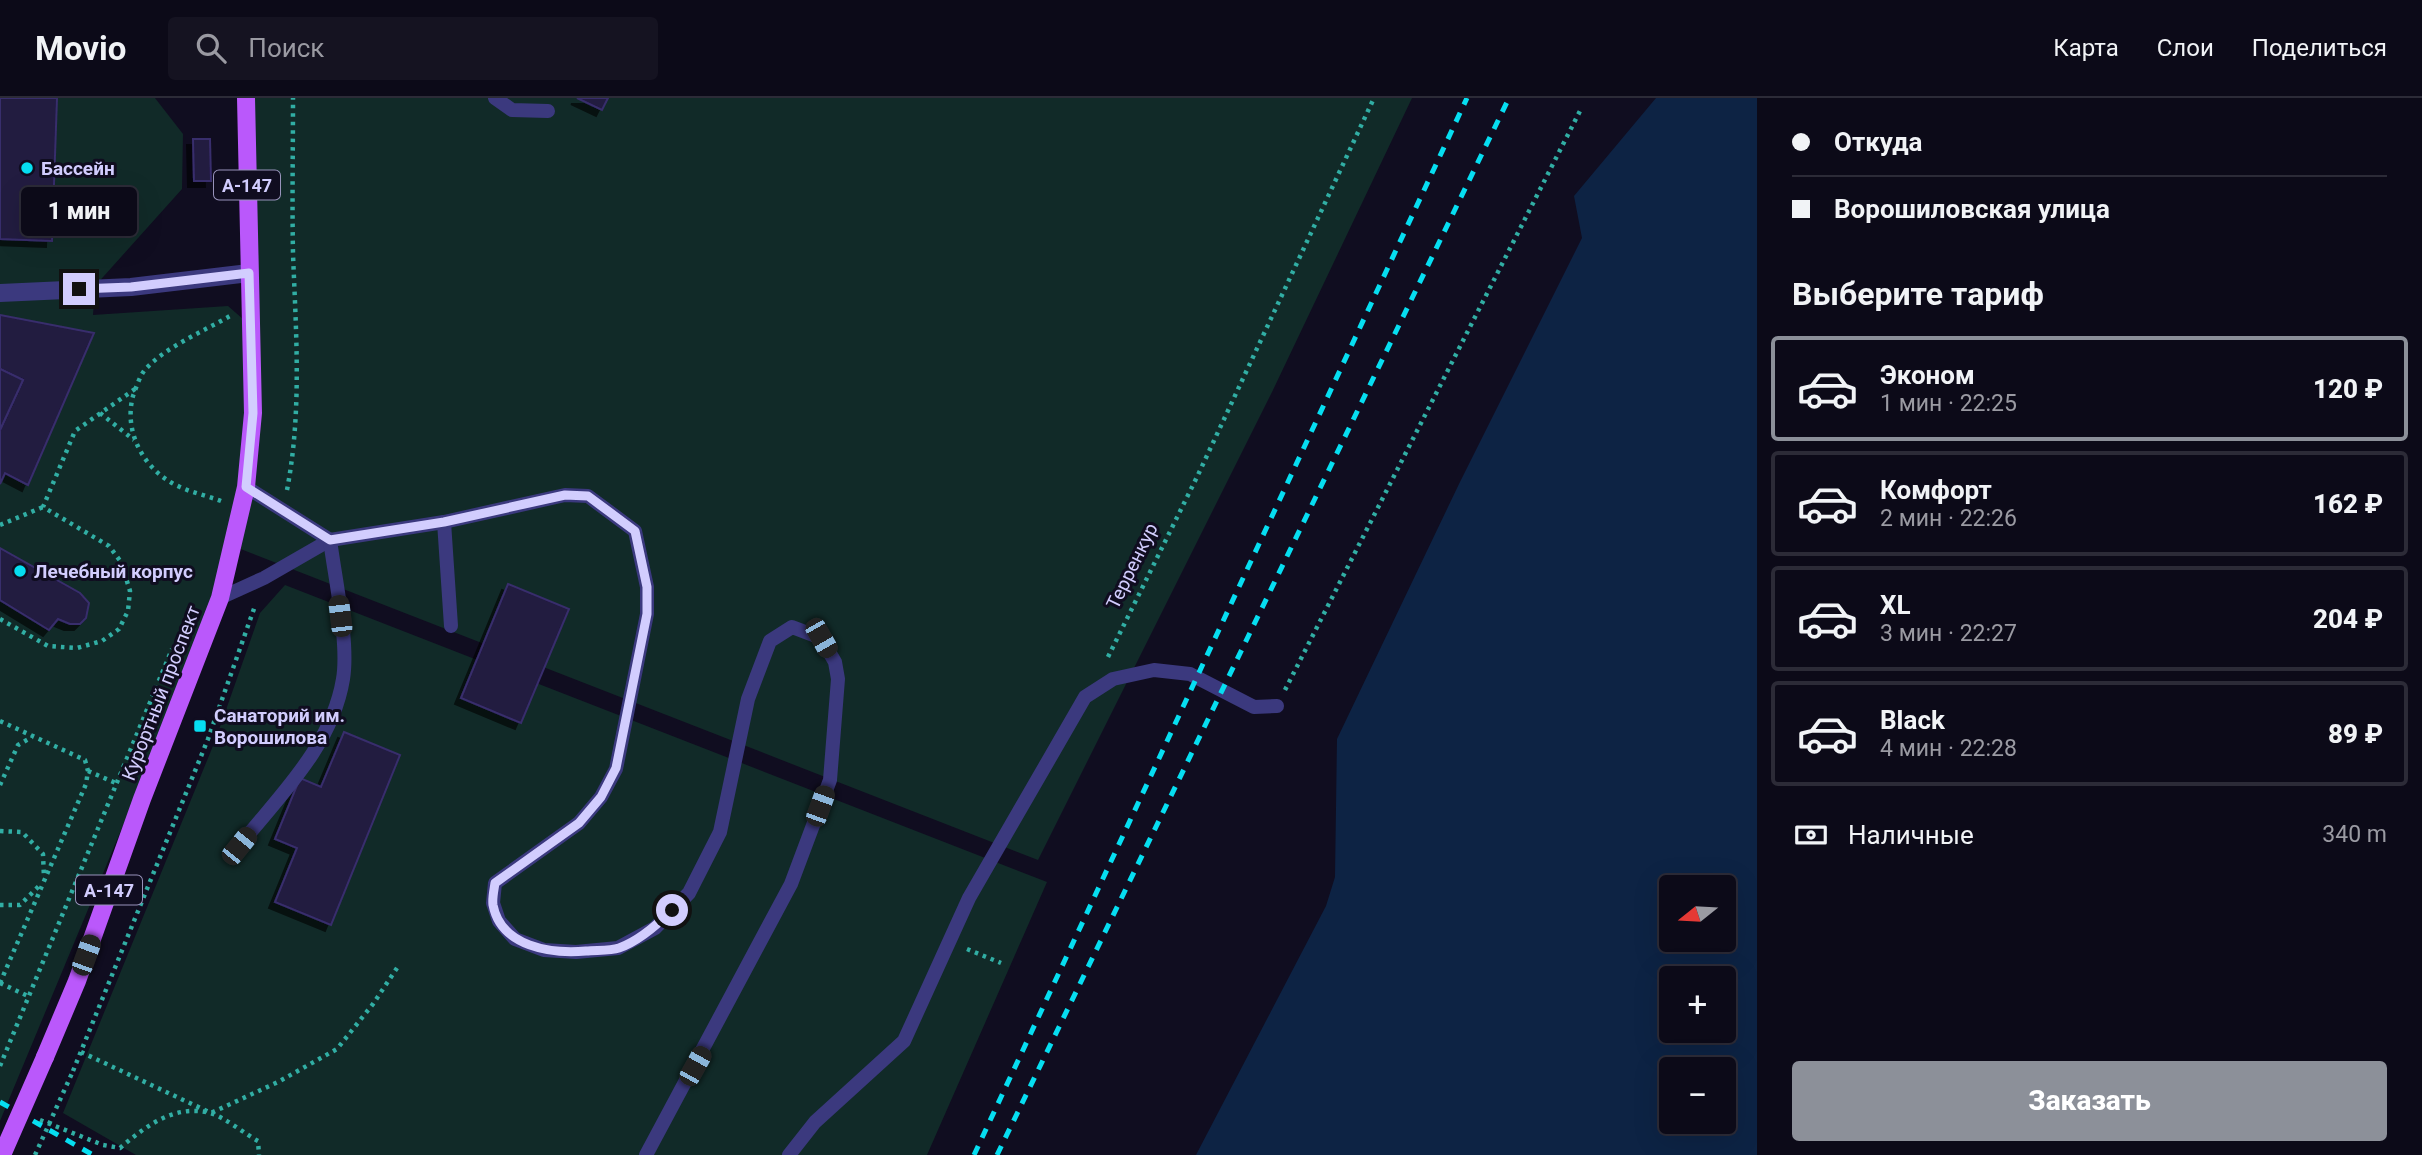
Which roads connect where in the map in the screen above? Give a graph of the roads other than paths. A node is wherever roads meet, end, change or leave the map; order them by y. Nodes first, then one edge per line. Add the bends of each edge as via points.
1 (246, 98) edge
2 (495, 98) edge
3 (548, 111) dead end
4 (249, 273) junction
5 (0, 293) edge
6 (246, 487) junction
7 (444, 522) junction
8 (330, 540) junction
9 (220, 598) junction
10 (452, 626) dead end
11 (1277, 706) road end
12 (239, 846) dead end
13 (2, 1155) edge
14 (646, 1155) edge
15 (789, 1155) edge

1 - 4 main road, Курортный проспект / А-147
2 - 3 lane via 512,110
4 - 5 street via 131,287
4 - 6 main road, Курортный проспект / А-147 via 253,413
6 - 8 lane
6 - 9 main road, Курортный проспект / А-147
7 - 8 lane
7 - 10 lane
7 - 14 lane via 565,495 588,496 635,531 647,587 647,614 616,768 601,797 579,823 495,883 493,903 499,921 516,939 544,950 618,948 655,928 690,892 720,832 748,699 770,641 792,627 821,638 835,662 838,679 830,780 791,884
8 - 9 lane
8 - 12 lane via 344,677 334,716 313,756
9 - 13 main road, Курортный проспект / А-147, bridge via 77,981
11 - 15 lane via 1254,707 1190,674 1154,670 1113,679 1085,697 969,898 904,1041 815,1122

